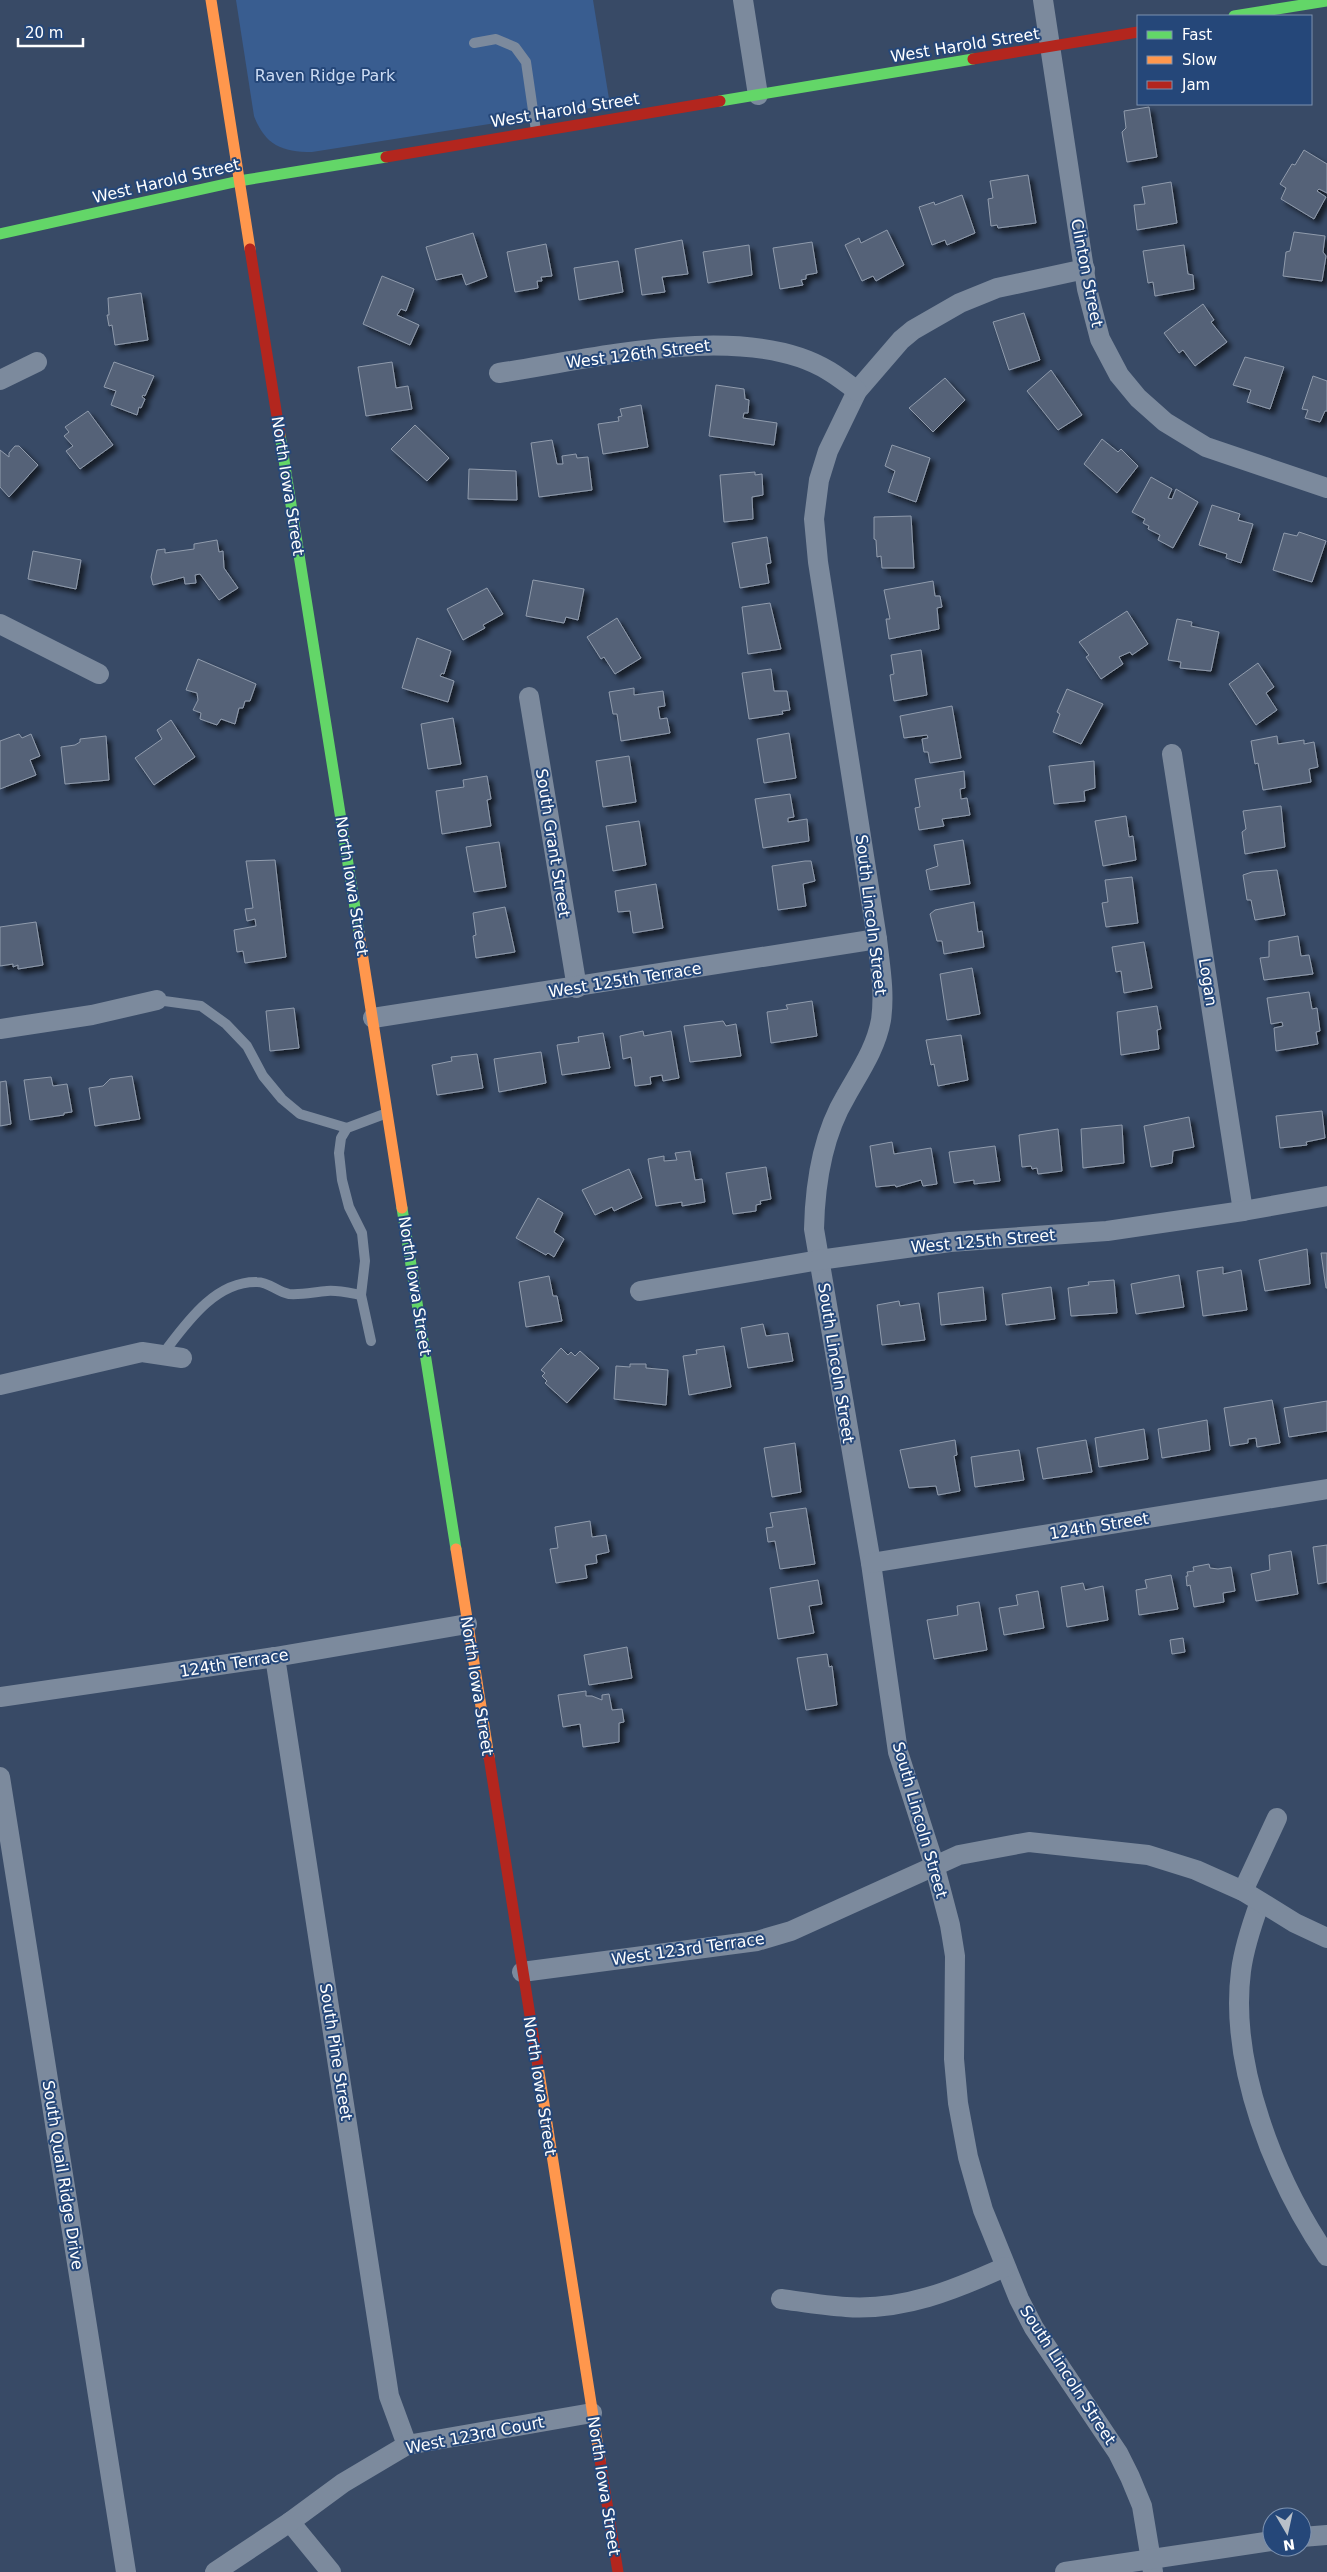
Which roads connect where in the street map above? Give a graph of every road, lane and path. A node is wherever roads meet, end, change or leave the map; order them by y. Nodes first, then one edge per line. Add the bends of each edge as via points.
1 (211, 0) edge
2 (743, 0) edge
3 (1043, 0) edge
4 (1327, 1) edge
5 (1240, 15) edge
6 (1137, 32) edge
7 (474, 43) dead end
8 (1050, 47) junction
9 (758, 95) junction
10 (536, 132) junction
11 (239, 181) junction
12 (0, 234) edge
13 (1085, 269) junction
14 (37, 362) dead end
15 (500, 373) dead end
16 (0, 380) edge
17 (857, 391) junction
18 (1327, 488) edge
19 (0, 624) edge
20 (99, 674) dead end
21 (529, 697) dead end
22 (1172, 754) dead end
23 (877, 939) junction
24 (577, 988) junction
25 (157, 1000) joint
26 (373, 1018) junction
27 (0, 1029) edge
28 (388, 1112) junction
29 (347, 1128) junction
30 (1327, 1196) edge
31 (1243, 1211) junction
32 (819, 1260) junction
33 (640, 1291) dead end
34 (362, 1295) junction
35 (371, 1341) dead end
36 (162, 1355) junction
37 (182, 1358) dead end
38 (0, 1384) edge
39 (1327, 1489) edge
40 (871, 1563) junction
41 (467, 1624) junction
42 (275, 1657) junction
43 (0, 1697) edge
44 (0, 1777) edge
45 (1277, 1818) dead end
46 (934, 1864) junction
47 (1243, 1891) junction
48 (1260, 1902) junction
49 (1327, 1938) edge
50 (522, 1972) junction
51 (1327, 2256) edge
52 (1005, 2267) junction
53 (781, 2299) dead end
54 (592, 2413) junction
55 (407, 2445) junction
56 (290, 2522) junction
57 (1327, 2535) edge
58 (1312, 2536) edge
59 (1262, 2543) edge
60 (1152, 2565) edge
61 (126, 2572) edge
62 (215, 2572) edge
63 (331, 2572) edge
64 (618, 2572) edge
65 (1065, 2572) edge

1 - 11 street, North Iowa Street
2 - 9 street
3 - 8 street, Clinton Street
4 - 5 street
6 - 8 street, West Harold Street
7 - 10 lane via 496,39 515,46 526,62
8 - 9 street, West Harold Street
8 - 13 street, Clinton Street
9 - 10 street, West Harold Street
10 - 11 street, West Harold Street
11 - 12 street, West Harold Street
11 - 26 street, North Iowa Street
13 - 17 street, South Lincoln Street via 996,288 960,303 913,330
13 - 18 street, Clinton Street via 1100,339 1119,375 1138,398 1165,422 1206,447
14 - 16 street
15 - 17 street, West 126th Street via 664,348 724,344 803,359 828,370
17 - 23 street, South Lincoln Street via 824,462 814,519
19 - 20 street
21 - 24 street, South Grant Street
22 - 31 street, Logan
23 - 24 street, West 125th Terrace
23 - 32 street, South Lincoln Street via 883,998 881,1021 872,1049 831,1127 820,1161 814,1219
24 - 26 street, West 125th Terrace
25 - 27 street via 92,1016
25 - 29 lane via 201,1006 226,1024 247,1046 263,1076 282,1100 300,1114
26 - 28 street, North Iowa Street
28 - 29 lane
28 - 41 street, North Iowa Street
29 - 34 lane via 341,1138 339,1153 342,1180 362,1233 365,1261
30 - 31 street, West 125th Street
31 - 32 street, West 125th Street via 1107,1231 950,1242
32 - 33 street, West 125th Street
32 - 40 street, South Lincoln Street
34 - 35 lane
34 - 36 lane via 328,1291 301,1295 285,1293 272,1285 256,1282 232,1287 204,1304
36 - 37 street
36 - 38 street via 142,1352
39 - 40 street, 124th Street
40 - 46 street, South Lincoln Street via 898,1752
41 - 42 street, 124th Terrace
41 - 50 street, North Iowa Street
42 - 43 street, 124th Terrace
42 - 55 street, South Pine Street via 389,2396
44 - 61 street, South Quail Ridge Drive
45 - 47 street
46 - 47 street, West 123rd Terrace via 960,1855 1029,1842 1092,1847 1148,1855 1196,1870
46 - 50 street, West 123rd Terrace via 791,1931 757,1941
46 - 52 street, South Lincoln Street via 950,1925 954,1956 953,2032 958,2103 982,2210
47 - 48 street, West 123rd Terrace
48 - 49 street, West 123rd Terrace
48 - 51 street via 1244,1949 1240,1973 1244,2055 1273,2157 1298,2211
50 - 54 street, North Iowa Street
52 - 53 street via 955,2290 897,2304 846,2307
52 - 60 street, South Lincoln Street via 1034,2328 1118,2453 1130,2477 1142,2506
54 - 55 street, West 123rd Court
54 - 64 street, North Iowa Street
55 - 56 street, West 123rd Court via 343,2482
56 - 62 street, West 123rd Court
56 - 63 street
57 - 58 street
59 - 60 street
60 - 65 street

